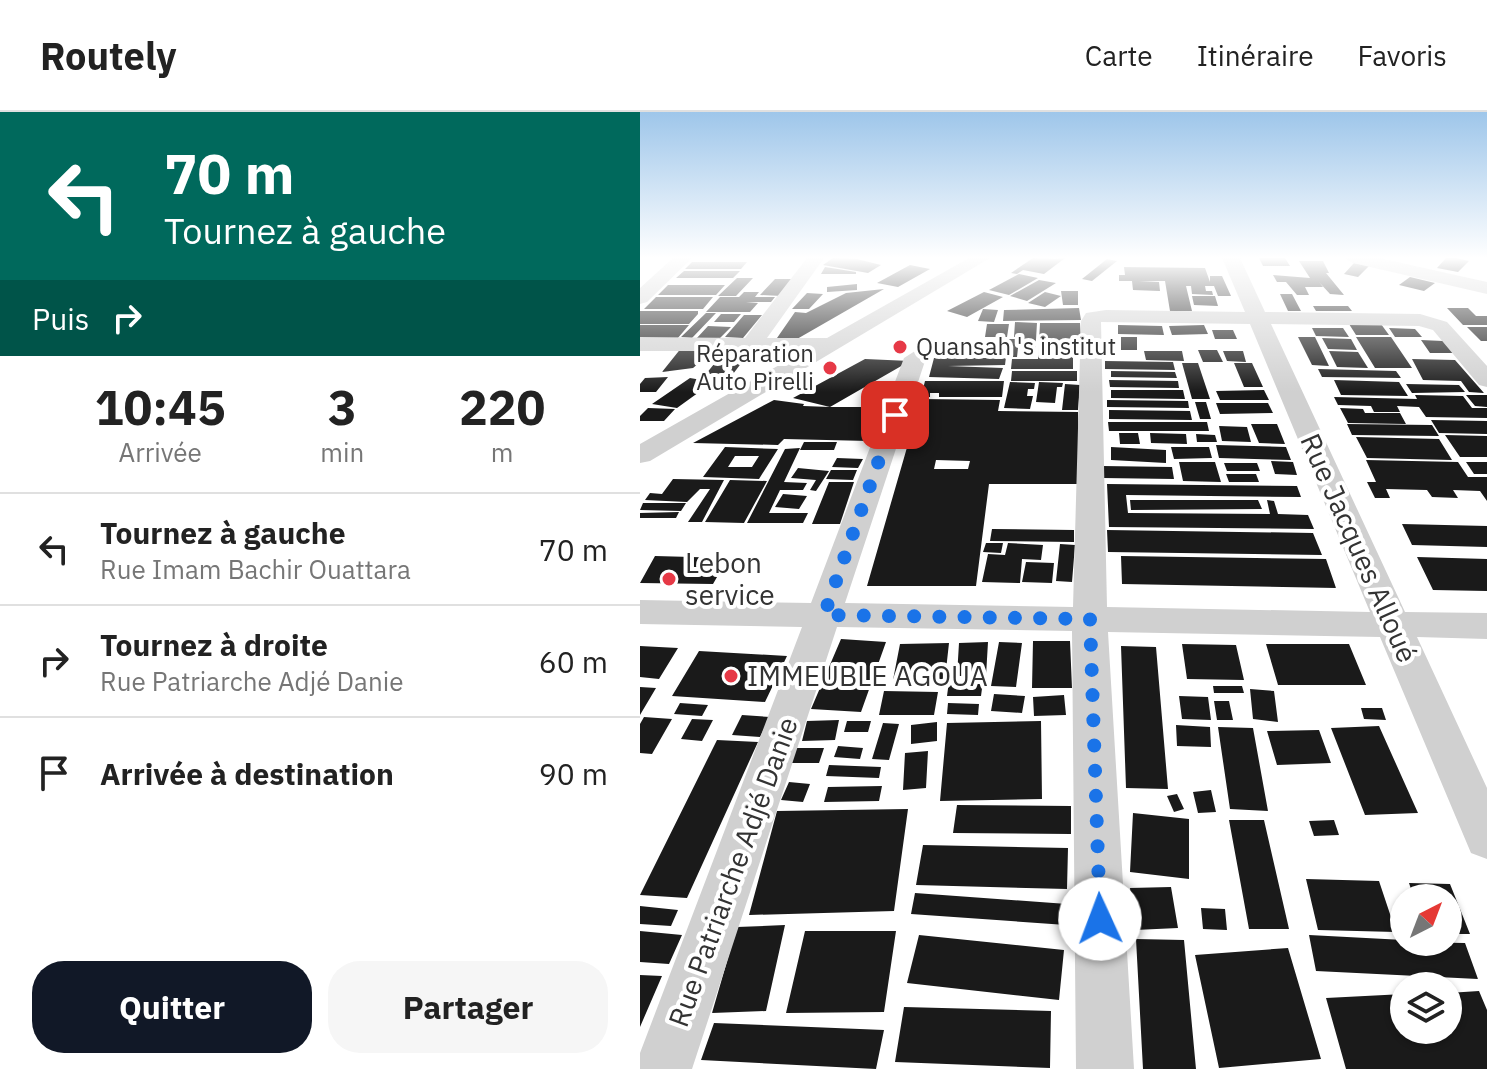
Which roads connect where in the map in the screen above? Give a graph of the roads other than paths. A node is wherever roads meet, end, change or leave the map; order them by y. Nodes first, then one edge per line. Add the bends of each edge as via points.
1 (782, 303) edge
2 (903, 303) edge
3 (1251, 303) edge
4 (1258, 318) junction
5 (752, 343) junction
6 (640, 344) edge
7 (828, 345) junction
8 (915, 358) dead end
9 (1487, 380) edge
10 (640, 455) edge
11 (640, 612) edge
12 (824, 615) junction
13 (1090, 619) junction
14 (1393, 624) junction
15 (1487, 626) edge
16 (1487, 838) edge
17 (663, 1069) edge
18 (1105, 1069) edge

1 - 5 street
2 - 7 street
3 - 4 street, Rue Jacques Alloué
4 - 9 street via 1433,322
4 - 13 street via 1093,317
4 - 14 street, Rue Jacques Alloué
5 - 6 street
5 - 7 street
7 - 10 street
8 - 12 street, Rue Patriarche Adjé Danie
11 - 12 street
12 - 13 street
12 - 17 street, Rue Patriarche Adjé Danie
13 - 14 street
13 - 18 street
14 - 15 street
14 - 16 street, Rue Jacques Alloué

